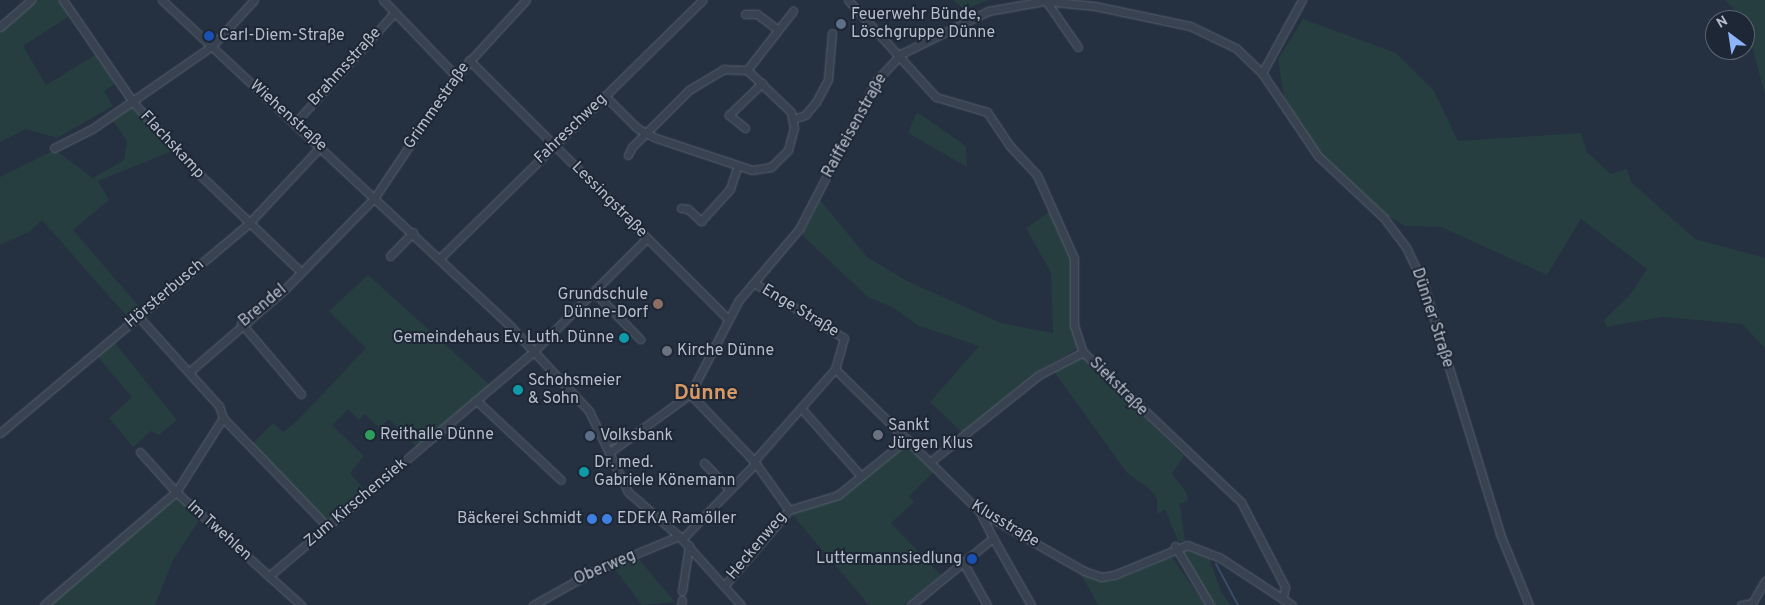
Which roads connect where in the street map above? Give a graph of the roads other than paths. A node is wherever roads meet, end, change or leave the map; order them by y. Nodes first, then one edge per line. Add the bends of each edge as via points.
1 (31, 0) edge
2 (63, 0) edge
3 (162, 0) edge
4 (254, 0) edge
5 (383, 0) edge
6 (526, 0) edge
7 (703, 0) edge
8 (848, 0) edge
9 (1302, 0) edge
10 (1044, 1) edge
11 (395, 12) junction
12 (793, 12) dead end
13 (745, 14) dead end
14 (0, 28) edge
15 (778, 30) junction
16 (832, 33) dead end
17 (212, 46) junction
18 (1078, 46) dead end
19 (901, 54) junction
20 (469, 60) junction
21 (746, 70) junction
22 (1262, 73) junction
23 (456, 76) junction
24 (762, 83) junction
25 (605, 96) junction
26 (133, 102) junction
27 (793, 119) junction
28 (296, 122) junction
29 (745, 128) dead end
30 (646, 133) junction
31 (554, 144) junction
32 (321, 146) junction
33 (54, 148) dead end
34 (628, 155) dead end
35 (737, 167) junction
36 (376, 197) junction
37 (681, 208) dead end
38 (249, 223) junction
39 (412, 232) junction
40 (647, 238) junction
41 (390, 256) dead end
42 (440, 258) junction
43 (301, 272) junction
44 (754, 283) junction
45 (594, 292) junction
46 (139, 317) junction
47 (728, 319) junction
48 (241, 323) junction
49 (640, 339) dead end
50 (534, 352) junction
51 (1083, 352) junction
52 (834, 369) junction
53 (190, 372) junction
54 (301, 394) dead end
55 (690, 394) junction
56 (477, 401) junction
57 (801, 408) junction
58 (223, 418) junction
59 (0, 433) edge
60 (634, 435) junction
61 (907, 439) junction
62 (606, 441) junction
63 (140, 452) dead end
64 (610, 452) junction
65 (755, 462) junction
66 (930, 462) junction
67 (704, 463) dead end
68 (860, 475) junction
69 (560, 480) dead end
70 (728, 488) junction
71 (176, 492) junction
72 (789, 510) junction
73 (979, 511) junction
74 (328, 527) junction
75 (681, 537) junction
76 (993, 538) junction
77 (689, 546) junction
78 (1175, 546) junction
79 (964, 564) junction
80 (270, 576) junction
81 (1765, 581) edge
82 (725, 586) junction
83 (682, 591) dead end
84 (1283, 597) junction
85 (1751, 604) edge
86 (44, 605) edge
87 (301, 605) edge
88 (533, 605) edge
89 (741, 605) edge
90 (911, 605) edge
91 (987, 605) edge
92 (1031, 605) edge
93 (1210, 605) edge
94 (1292, 605) edge
95 (1529, 605) edge
96 (1742, 605) edge

1 - 14 street
2 - 26 street, Flachskamp
3 - 17 street, Wiehenstraße
4 - 17 street
5 - 11 street
6 - 20 street, Grimmestraße
7 - 25 street, Fahreschweg
8 - 19 street, Siekstraße
9 - 22 street
10 - 18 street
10 - 19 street, Raiffeisenstraße via 988,11
10 - 22 street, Raiffeisenstraße via 1095,6 1206,31 1236,48
11 - 23 street
11 - 28 street, Brahmsstraße
12 - 15 street
13 - 15 street via 756,14
15 - 21 street
16 - 27 street via 828,79 805,115
17 - 26 street
17 - 28 street, Wiehenstraße
19 - 44 street, Raiffeisenstraße via 876,81 799,229
19 - 51 street, Siekstraße via 936,96 987,112 1008,145 1037,175 1074,258 1074,325
20 - 23 street, Grimmestraße
20 - 31 street, Lessingstraße
21 - 24 street
21 - 30 street via 724,69 705,78
22 - 95 street, Dünner Straße via 1318,156 1384,218 1406,247 1423,283 1500,534
23 - 36 street, Grimmestraße
24 - 27 street via 787,104
24 - 29 street via 728,115
25 - 30 street
25 - 31 street, Fahreschweg
26 - 33 street
26 - 38 street, Flachskamp
27 - 35 street via 793,137 781,159 763,170
28 - 32 street, Wiehenstraße
30 - 34 street
30 - 35 street
31 - 40 street, Lessingstraße
31 - 42 street, Fahreschweg
32 - 36 street, Wiehenstraße
32 - 38 street, Hörsterbusch
35 - 37 street via 730,189 701,221 688,209
36 - 39 street, Wiehenstraße
36 - 43 street, Brendel
38 - 43 street, Flachskamp
38 - 46 street, Hörsterbusch
39 - 41 street
39 - 42 street, Wiehenstraße
40 - 45 street, Zum Kirschensiek
40 - 47 street, Lessingstraße
42 - 50 street, Wiehenstraße
43 - 48 street, Brendel
44 - 47 street, Raiffeisenstraße
44 - 52 street, Enge Straße via 844,338
45 - 49 street
45 - 50 street, Zum Kirschensiek
46 - 53 street
46 - 59 street, Hörsterbusch
47 - 55 street, Raiffeisenstraße
48 - 53 street, Brendel
48 - 54 street
50 - 56 street, Zum Kirschensiek
50 - 62 street, Wiehenstraße via 589,412
51 - 66 street via 1039,375
51 - 84 street, Siekstraße via 1241,502 1285,587
52 - 57 street
52 - 61 street, Klusstraße
53 - 58 street via 219,406
55 - 60 street, Raiffeisenstraße
55 - 65 street
56 - 69 street
56 - 74 street, Zum Kirschensiek
57 - 65 street
57 - 68 street
58 - 71 street
58 - 74 street
60 - 62 street, Raiffeisenstraße
60 - 64 street, Raiffeisenstraße
61 - 66 street, Klusstraße
61 - 68 street
62 - 64 street, Wiehenstraße
63 - 71 street, Im Twehlen
64 - 75 street, Wiehenstraße via 628,492
65 - 70 street
65 - 72 street, Heckenweg
66 - 73 street, Klusstraße
67 - 70 street via 712,466
68 - 72 street via 830,498
70 - 75 street
71 - 80 street, Im Twehlen
71 - 86 street
72 - 82 street, Heckenweg
73 - 76 street
73 - 78 street, Klusstraße via 1101,577
74 - 80 street, Zum Kirschensiek
75 - 77 street, Wiehenstraße
75 - 88 street, Oberweg via 592,572
76 - 79 street
76 - 92 street
77 - 82 street, Wiehenstraße
77 - 83 street
78 - 84 street, Klusstraße via 1201,549 1219,557
78 - 93 street
79 - 90 street
79 - 91 street
80 - 87 street, Im Twehlen
81 - 85 street
82 - 89 street, Wiehenstraße
84 - 94 street, Klusstraße
85 - 96 street

